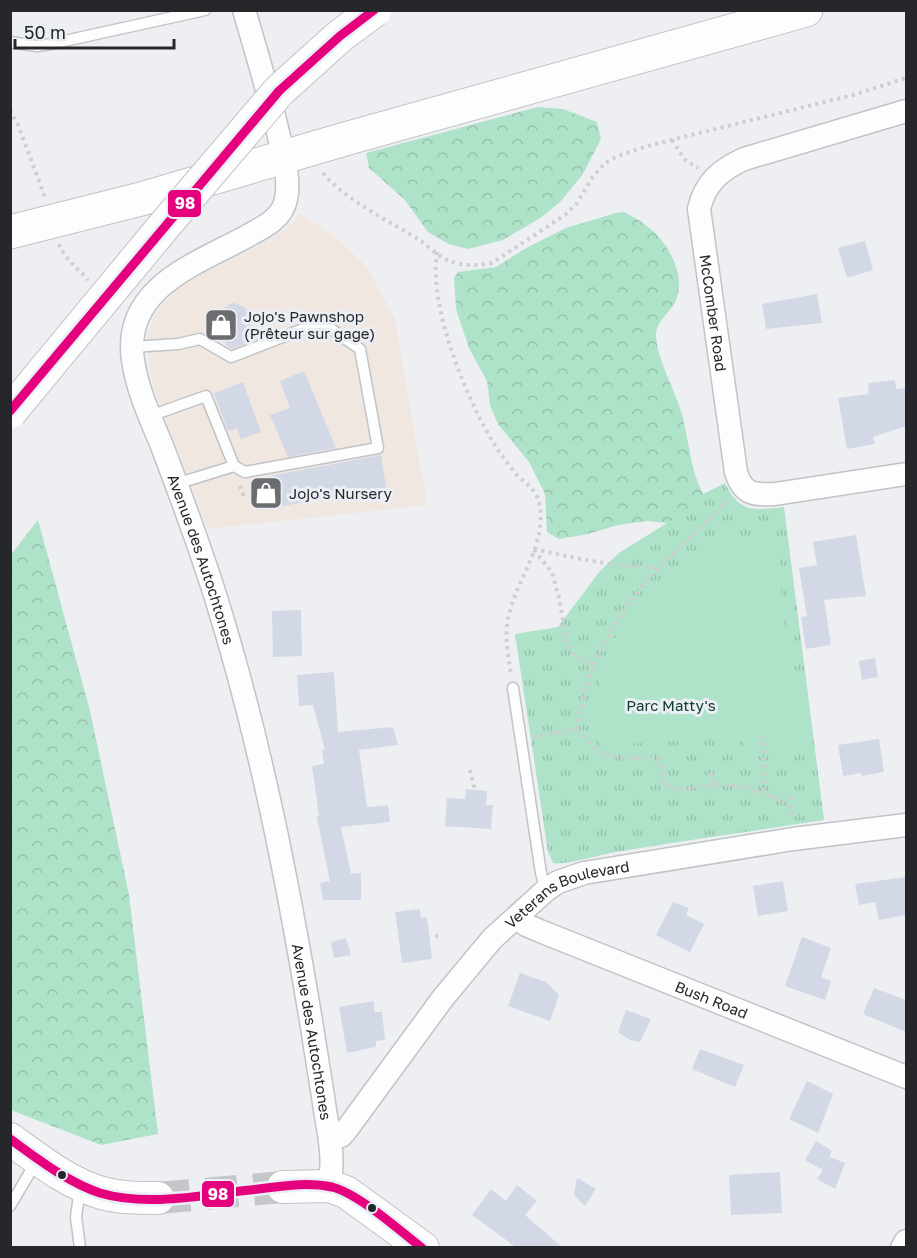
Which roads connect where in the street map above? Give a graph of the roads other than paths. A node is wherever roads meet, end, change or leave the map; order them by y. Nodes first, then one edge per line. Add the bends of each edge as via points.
1 (205, 10) edge
2 (244, 10) edge
3 (375, 10) edge
4 (806, 10) edge
5 (10, 42) edge
6 (906, 111) edge
7 (284, 158) junction
8 (10, 232) edge
9 (132, 346) junction
10 (10, 412) edge
11 (150, 416) junction
12 (234, 466) junction
13 (906, 474) edge
14 (176, 484) junction
15 (513, 688) road end
16 (906, 825) edge
17 (546, 890) junction
18 (517, 917) junction
19 (906, 1077) edge
20 (330, 1138) junction
21 (10, 1139) edge
22 (38, 1159) junction
23 (81, 1185) junction
24 (329, 1186) junction
25 (283, 1187) tunnel mouth
26 (158, 1198) tunnel mouth
27 (11, 1203) edge
28 (906, 1241) edge
29 (80, 1248) edge
30 (423, 1248) edge
31 (902, 1248) edge

1 - 5 lane via 51,44
2 - 7 street, Avenue des Autochtones
3 - 10 highway, bridge via 279,92
4 - 7 highway
6 - 13 street, McComber Road via 732,164 714,177 701,198 699,219 741,487 756,494 775,494
7 - 8 highway
7 - 9 street, Avenue des Autochtones via 287,195 282,210 266,225 162,285 136,319
9 - 11 street, Avenue des Autochtones via 136,376
9 - 12 lane via 201,339 231,357 321,322 360,349 378,448 245,472
11 - 12 lane via 206,396
11 - 14 street, Avenue des Autochtones
12 - 14 lane
14 - 20 street, Avenue des Autochtones via 215,596 249,713 285,873
15 - 17 lane
16 - 17 street, Veterans Boulevard via 584,873
17 - 18 street, Veterans Boulevard
18 - 19 street, Bush Road via 540,931
18 - 20 street, Veterans Boulevard via 460,977 347,1129 341,1136
20 - 24 street, Avenue des Autochtones via 333,1157
21 - 22 street
22 - 23 street
22 - 27 lane
23 - 26 street via 115,1196
23 - 29 lane via 76,1217
24 - 25 street
24 - 30 street via 357,1199
28 - 31 street

